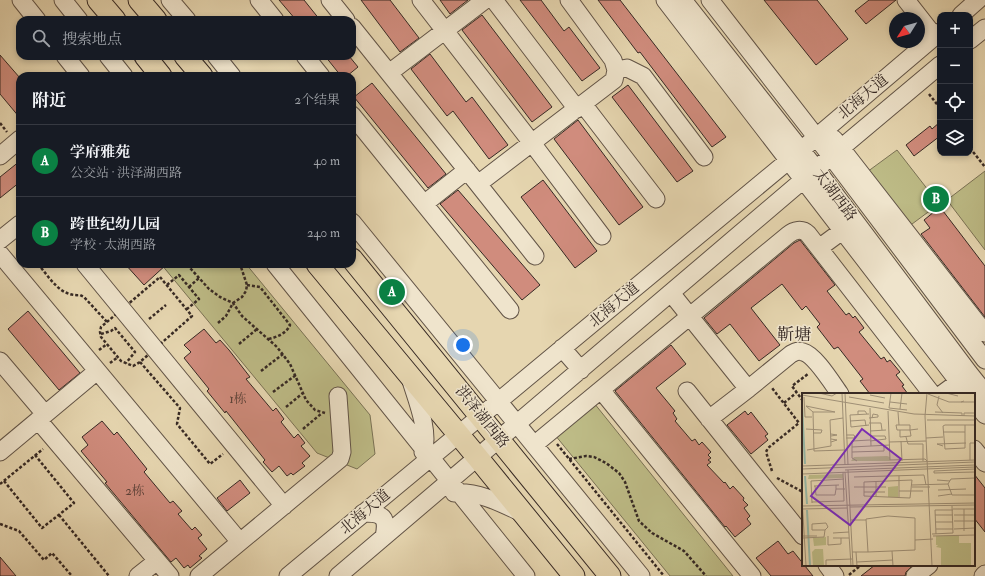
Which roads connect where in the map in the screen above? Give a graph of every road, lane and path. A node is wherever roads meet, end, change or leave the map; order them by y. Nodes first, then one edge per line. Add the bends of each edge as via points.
1 (21, 0) edge
2 (63, 0) edge
3 (98, 0) edge
4 (139, 0) edge
5 (170, 0) edge
6 (259, 0) edge
7 (330, 0) edge
8 (421, 0) edge
9 (485, 0) edge
10 (494, 0) edge
11 (569, 0) edge
12 (664, 0) edge
13 (683, 0) edge
14 (710, 0) edge
15 (906, 0) edge
16 (978, 0) edge
17 (964, 12) edge
18 (34, 16) edge
19 (76, 16) edge
20 (112, 16) edge
21 (153, 16) edge
22 (184, 16) edge
23 (272, 16) edge
24 (343, 16) edge
25 (445, 31) junction
26 (356, 32) edge
27 (937, 33) edge
28 (937, 35) edge
29 (68, 60) edge
30 (111, 60) edge
31 (147, 60) edge
32 (188, 60) edge
33 (219, 60) edge
34 (307, 60) edge
35 (937, 68) edge
36 (616, 70) junction
37 (78, 72) edge
38 (121, 72) edge
39 (158, 72) edge
40 (199, 72) edge
41 (229, 72) edge
42 (318, 72) edge
43 (389, 74) junction
44 (889, 76) junction
45 (920, 82) junction
46 (905, 95) junction
47 (937, 104) edge
48 (580, 106) junction
49 (356, 119) edge
50 (821, 133) junction
51 (16, 142) edge
52 (532, 143) junction
53 (836, 152) junction
54 (973, 152) edge
55 (0, 156) edge
56 (794, 156) junction
57 (704, 158) dead end
58 (985, 167) edge
59 (816, 169) junction
60 (467, 170) junction
61 (803, 180) junction
62 (478, 184) junction
63 (656, 199) dead end
64 (424, 204) junction
65 (829, 214) junction
66 (16, 227) edge
67 (356, 227) edge
68 (842, 231) junction
69 (806, 232) junction
70 (602, 236) dead end
71 (0, 240) edge
72 (819, 248) junction
73 (0, 254) edge
74 (535, 256) dead end
75 (356, 265) edge
76 (41, 268) edge
77 (88, 268) edge
78 (191, 268) edge
79 (241, 268) edge
80 (278, 268) edge
81 (320, 268) edge
82 (199, 278) junction
83 (167, 285) junction
84 (247, 285) junction
85 (189, 287) junction
86 (670, 293) junction
87 (233, 302) junction
88 (166, 305) dead end
89 (122, 309) junction
90 (187, 309) junction
91 (510, 310) dead end
92 (689, 317) junction
93 (107, 322) junction
94 (218, 323) dead end
95 (138, 328) junction
96 (257, 329) junction
97 (411, 332) junction
98 (101, 334) junction
99 (268, 339) junction
100 (979, 342) edge
101 (239, 344) dead end
102 (562, 348) junction
103 (155, 349) junction
104 (283, 354) junction
105 (391, 354) junction
106 (0, 361) edge
107 (140, 362) junction
108 (126, 363) junction
109 (819, 366) junction
110 (581, 370) junction
111 (97, 371) junction
112 (261, 372) dead end
113 (296, 375) junction
114 (763, 376) junction
115 (961, 376) edge
116 (410, 377) junction
117 (457, 388) junction
118 (748, 389) junction
119 (601, 390) junction
120 (687, 391) dead end
121 (274, 392) dead end
122 (930, 392) edge
123 (985, 392) edge
124 (304, 393) junction
125 (796, 393) junction
126 (839, 393) edge
127 (500, 395) junction
128 (338, 396) dead end
129 (802, 401) edge
130 (975, 402) edge
131 (784, 403) junction
132 (286, 407) dead end
133 (322, 413) junction
134 (340, 414) junction
135 (985, 415) edge
136 (480, 416) junction
137 (41, 417) junction
138 (709, 419) junction
139 (303, 429) dead end
140 (548, 433) junction
141 (458, 434) junction
142 (526, 435) junction
143 (500, 439) junction
144 (2, 444) edge
145 (234, 445) junction
146 (45, 447) dead end
147 (975, 450) edge
148 (427, 453) junction
149 (35, 455) junction
150 (478, 458) junction
151 (569, 459) junction
152 (985, 463) edge
153 (4, 481) junction
154 (535, 482) junction
155 (0, 484) edge
156 (454, 487) junction
157 (802, 491) edge
158 (284, 506) junction
159 (363, 513) junction
160 (524, 514) junction
161 (59, 515) junction
162 (562, 517) junction
163 (0, 524) edge
164 (538, 532) junction
165 (802, 535) edge
166 (384, 537) junction
167 (240, 542) junction
168 (157, 561) junction
169 (827, 566) edge
170 (859, 566) edge
171 (928, 566) edge
172 (985, 574) edge
173 (72, 576) edge
174 (108, 576) edge
175 (138, 576) edge
176 (170, 576) edge
177 (199, 576) edge
178 (288, 576) edge
179 (338, 576) edge
180 (526, 576) edge
181 (574, 576) edge
182 (610, 576) edge
183 (641, 576) edge
184 (664, 576) edge
185 (706, 576) edge
186 (752, 576) edge
187 (842, 576) edge
188 (915, 576) edge
189 (983, 576) edge

1 - 18 street
2 - 19 street
3 - 20 main road
4 - 21 main road
5 - 22 street
6 - 23 street
7 - 24 street
8 - 25 street
9 - 25 street
10 - 48 street
11 - 36 street via 613,60
12 - 56 street
13 - 56 street, 太湖西路
14 - 50 street
15 - 27 street
16 - 17 street
25 - 43 street
25 - 52 street
26 - 43 street
28 - 44 street, 北海大道
29 - 37 street
30 - 38 street
31 - 39 main road
32 - 40 main road
33 - 41 street
34 - 42 street
35 - 45 street, 北海大道
36 - 48 street via 614,80
36 - 57 street via 627,68 643,76
43 - 60 street
44 - 46 street
44 - 50 street, 北海大道
45 - 46 street, 北海大道
45 - 47 path
46 - 53 street, 北海大道
48 - 52 street
48 - 63 street
49 - 64 street
50 - 53 street, 太湖西路
50 - 56 street, 北海大道
51 - 55 street
52 - 62 street
52 - 70 street
53 - 59 street, 北海大道
53 - 100 street, 太湖西路
54 - 58 path
56 - 59 street, 太湖西路
56 - 61 street
56 - 102 street, 北海大道
59 - 61 street, 北海大道
59 - 115 street, 太湖西路
60 - 62 street
60 - 64 street
61 - 65 street
61 - 86 street, 北海大道
62 - 74 street
64 - 91 street
65 - 68 street
65 - 69 street
66 - 71 street
67 - 127 street
68 - 72 street
68 - 115 street
69 - 72 street
69 - 92 street via 792,232
72 - 122 street
73 - 111 street
75 - 97 main road, 洪泽湖西路
76 - 93 path via 60,290 65,294 84,297
77 - 89 street
78 - 82 path
79 - 84 path
80 - 148 street
81 - 105 main road, 洪泽湖西路
82 - 85 path
82 - 87 path via 220,297
83 - 85 path via 179,275
83 - 89 path via 160,277
83 - 90 path
84 - 87 path via 242,297
84 - 99 path via 260,287 290,325 281,334
85 - 90 path via 199,298
86 - 92 street
86 - 110 street, 北海大道
87 - 94 path via 230,311
87 - 96 path via 242,316
88 - 95 path
89 - 93 path
89 - 95 street
90 - 103 path via 192,316
92 - 118 street
92 - 119 street
93 - 98 path via 101,327
95 - 103 street
96 - 99 path
96 - 101 path
97 - 105 main road via 411,347 400,355
97 - 117 main road, 洪泽湖西路
98 - 108 path via 121,361
98 - 108 path via 115,328 135,352
99 - 104 path
100 - 115 street
102 - 110 street
102 - 127 street, 北海大道
103 - 107 path
103 - 145 street
104 - 112 path
104 - 113 path
105 - 116 main road, 洪泽湖西路
106 - 137 street
107 - 108 path via 133,366
107 - 145 path via 180,408 177,424 210,464
109 - 114 street via 811,356 797,351
109 - 125 path via 792,386
109 - 126 street
110 - 142 street, 北海大道 via 536,408
111 - 137 street
111 - 167 street
113 - 121 path
113 - 124 path
114 - 118 street
114 - 131 path
115 - 122 street
115 - 123 street, 太湖西路
116 - 141 main road, 洪泽湖西路
116 - 148 street via 421,411
117 - 127 street
117 - 136 main road, 洪泽湖西路
118 - 138 street
119 - 140 street
119 - 186 street
120 - 138 street
124 - 132 path
124 - 133 path via 311,406
125 - 129 path
125 - 131 path
127 - 136 street, 北海大道
127 - 142 street
128 - 134 street
130 - 135 street
131 - 157 path via 799,422 766,452 771,469 778,478
133 - 134 path
133 - 139 path
134 - 158 street via 340,459
136 - 141 street, 北海大道
136 - 143 main road, 洪泽湖西路
137 - 144 street
137 - 168 street
138 - 165 street
140 - 142 street
140 - 151 path
141 - 148 street, 北海大道
141 - 150 main road, 洪泽湖西路
142 - 143 street, 北海大道
142 - 154 street via 529,467
142 - 183 street
143 - 150 street, 北海大道
143 - 154 main road, 洪泽湖西路
145 - 158 street
146 - 149 path
147 - 152 street
148 - 156 street
148 - 159 street, 北海大道 via 416,470
149 - 153 path
149 - 161 path via 74,503
150 - 156 street, 北海大道
150 - 160 main road, 洪泽湖西路
151 - 184 path
151 - 185 path via 579,456 594,457 619,473 640,521 652,534 684,551
153 - 155 path
153 - 161 path via 42,528
154 - 162 main road, 洪泽湖西路
156 - 160 street
156 - 166 street, 北海大道 via 427,500
156 - 180 street
158 - 167 street
159 - 166 street via 376,513 383,517 386,525
159 - 178 street, 北海大道
160 - 164 main road, 洪泽湖西路
161 - 174 path
162 - 164 main road via 552,515 543,518 539,523
162 - 182 main road, 洪泽湖西路
163 - 173 path via 19,530 44,560 52,553
164 - 181 main road, 洪泽湖西路
166 - 179 street, 北海大道
167 - 177 street
168 - 175 street
168 - 176 street
169 - 187 street
170 - 187 path
171 - 188 street
172 - 189 street

